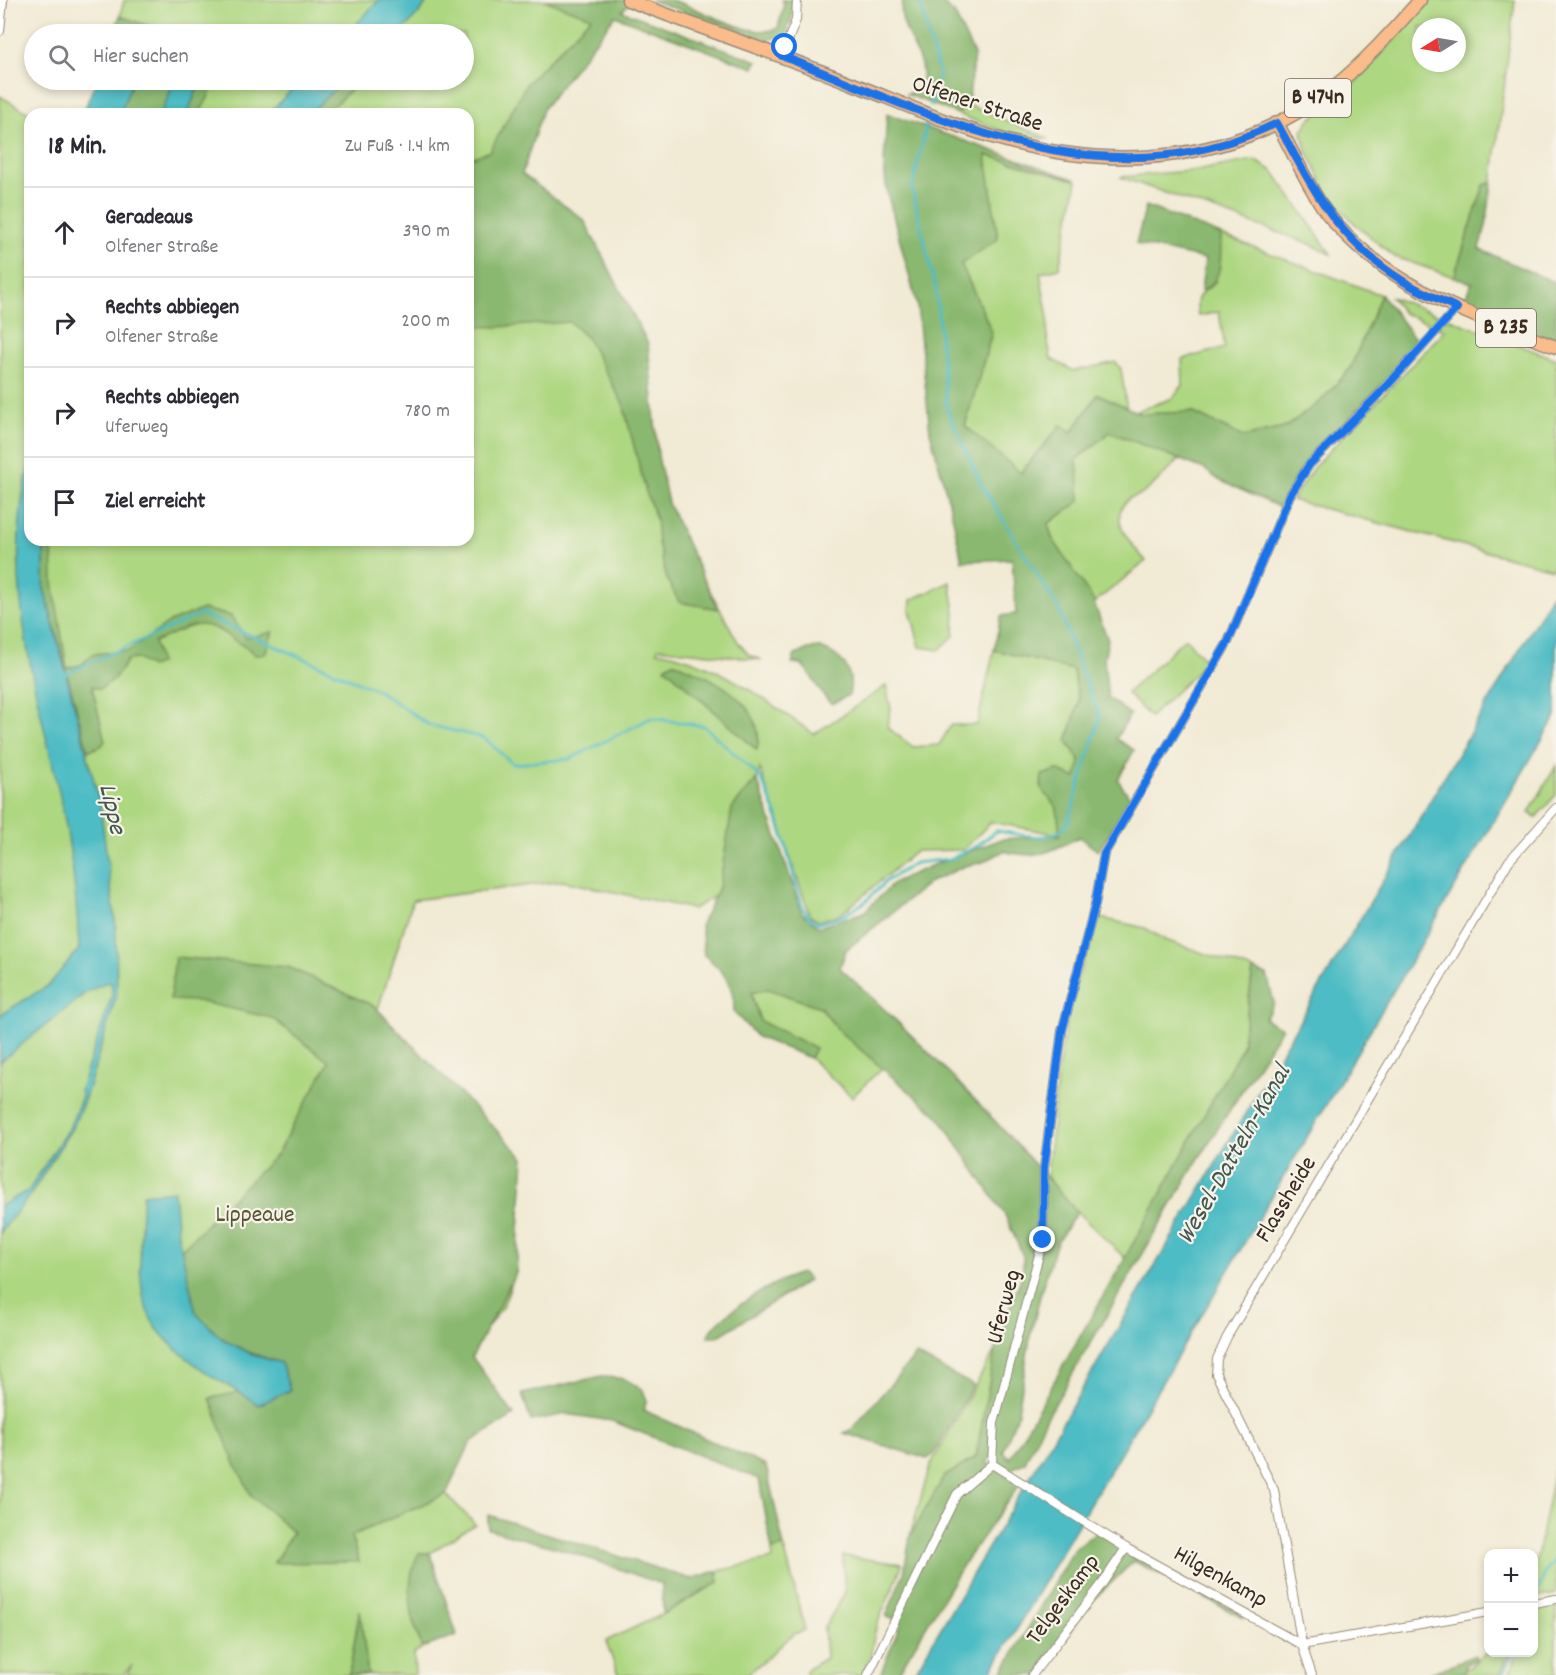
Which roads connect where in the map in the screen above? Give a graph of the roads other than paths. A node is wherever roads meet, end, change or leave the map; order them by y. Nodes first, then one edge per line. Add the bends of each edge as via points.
1 (3, 0) edge
2 (628, 0) edge
3 (797, 0) edge
4 (1420, 0) edge
5 (0, 31) edge
6 (782, 56) junction
7 (1277, 123) junction
8 (1457, 308) junction
9 (1556, 347) edge
10 (1556, 808) edge
11 (992, 1464) junction
12 (1126, 1548) junction
13 (1556, 1599) edge
14 (1538, 1602) edge
15 (1484, 1613) edge
16 (1302, 1645) junction
17 (868, 1675) edge
18 (1032, 1675) edge
19 (1312, 1675) edge

1 - 5 street
2 - 6 main road, Olfener Straße
3 - 6 street via 795,20
4 - 7 main road, B 474n via 1335,87
6 - 7 main road, Olfener Straße via 986,135 1098,158 1153,158 1198,152 1224,146
7 - 8 main road, B 235 via 1324,209 1344,234 1397,278
8 - 9 main road, B 235
8 - 11 street, Uferweg via 1309,465 1290,495 1228,642 1104,854 1095,905 1062,1031 1044,1168 1043,1240 994,1424
10 - 16 street, Flassheide via 1509,861 1216,1359 1216,1374 1274,1490
11 - 12 street, Hilgenkamp
11 - 17 street via 957,1494
12 - 16 street, Hilgenkamp
12 - 18 street, Telgeskamp
13 - 14 street
15 - 16 street
16 - 19 street

